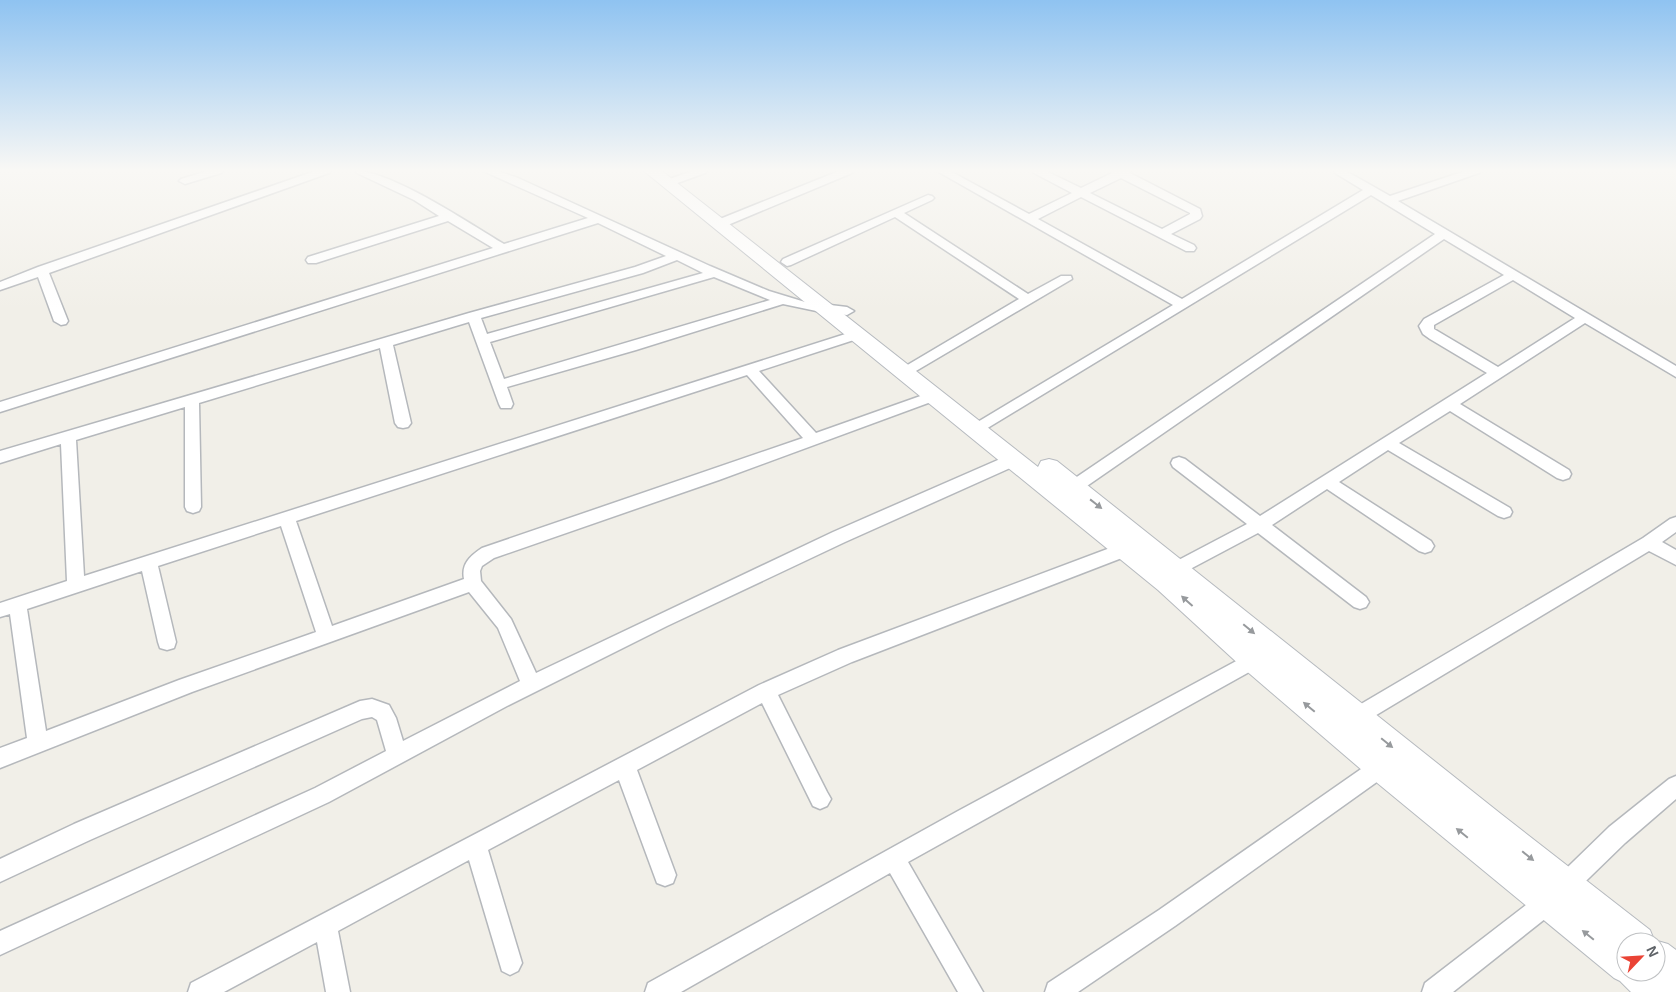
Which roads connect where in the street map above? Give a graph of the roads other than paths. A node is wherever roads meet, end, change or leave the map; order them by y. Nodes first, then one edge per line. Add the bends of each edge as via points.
1 (193, 217) edge
2 (444, 217) edge
3 (450, 217) edge
4 (594, 217) edge
5 (720, 217) edge
6 (736, 217) edge
7 (886, 217) edge
8 (903, 217) edge
9 (1130, 217) edge
10 (1194, 217) edge
11 (1327, 217) edge
12 (1418, 217) edge
13 (1030, 218) edge
14 (598, 219) junction
15 (725, 222) junction
16 (1444, 233) junction
17 (1162, 234) junction
18 (1190, 248) dead end
19 (503, 249) junction
20 (677, 256) junction
21 (312, 260) dead end
22 (787, 262) junction
23 (42, 270) junction
24 (716, 273) junction
25 (1514, 275) junction
26 (1066, 279) dead end
27 (0, 286) edge
28 (1028, 299) junction
29 (782, 300) junction
30 (1182, 305) junction
31 (836, 310) junction
32 (474, 316) junction
33 (1584, 318) junction
34 (61, 321) dead end
35 (858, 334) junction
36 (482, 340) junction
37 (386, 343) junction
38 (750, 368) junction
39 (912, 369) junction
40 (1676, 372) edge
41 (1498, 373) junction
42 (499, 385) junction
43 (934, 396) junction
44 (192, 399) junction
45 (506, 404) dead end
46 (1450, 404) junction
47 (0, 407) edge
48 (403, 423) dead end
49 (983, 426) junction
50 (68, 438) junction
51 (814, 440) junction
52 (1389, 444) junction
53 (0, 457) edge
54 (1013, 460) junction
55 (1179, 463) dead end
56 (1563, 474) dead end
57 (1328, 482) junction
58 (1067, 492) junction
59 (193, 507) dead end
60 (1504, 512) dead end
61 (286, 518) junction
62 (1676, 523) edge
63 (1259, 525) junction
64 (1648, 543) junction
65 (1134, 546) junction
66 (1425, 546) dead end
67 (1676, 558) edge
68 (148, 562) junction
69 (1177, 570) junction
70 (473, 583) junction
71 (76, 586) junction
72 (1360, 602) dead end
73 (9, 607) edge
74 (326, 635) junction
75 (167, 642) dead end
76 (1253, 660) junction
77 (532, 685) junction
78 (766, 691) junction
79 (1346, 724) junction
80 (38, 743) junction
81 (397, 755) junction
82 (0, 758) edge
83 (625, 767) junction
84 (1381, 767) junction
85 (1676, 786) edge
86 (820, 799) dead end
87 (476, 846) junction
88 (894, 859) junction
89 (0, 871) edge
90 (665, 875) dead end
91 (1556, 894) junction
92 (326, 926) junction
93 (1621, 932) edge
94 (0, 943) edge
95 (1616, 956) edge
96 (510, 963) dead end
97 (1646, 982) edge
98 (200, 992) edge
99 (338, 992) edge
100 (657, 992) edge
101 (971, 992) edge
102 (1057, 992) edge
103 (1434, 992) edge
104 (1659, 992) edge

1 - 23 street
2 - 21 street
3 - 19 street
4 - 14 street
5 - 15 main road
6 - 15 street
7 - 22 street
8 - 28 street
9 - 17 street
10 - 17 street
11 - 30 street
12 - 16 street
13 - 30 street
14 - 19 street
14 - 20 street
15 - 22 main road
15 - 31 main road
16 - 25 street
16 - 58 street
17 - 18 street
19 - 47 street
20 - 24 street
20 - 32 street via 639,270
22 - 31 main road
23 - 27 street
23 - 34 street
24 - 29 street
24 - 36 street
25 - 33 street
25 - 41 street via 1426,326 1435,336
26 - 28 street
28 - 39 street
29 - 31 street
29 - 42 street
30 - 49 street
31 - 35 main road
31 - 39 main road
32 - 36 street
32 - 37 street
33 - 40 street
33 - 41 street
35 - 38 street
35 - 39 main road
36 - 42 street
37 - 44 street
37 - 48 street
38 - 51 street
38 - 61 street
39 - 43 main road
39 - 49 main road
41 - 46 street
42 - 45 street
43 - 49 main road
43 - 51 street
44 - 50 street
44 - 59 street
46 - 52 street
46 - 56 street
49 - 54 main road
49 - 58 main road
50 - 53 street
50 - 71 street
51 - 70 street via 488,553 476,561 471,571
52 - 57 street
52 - 60 street
54 - 58 main road
54 - 77 street via 661,621
55 - 63 street
57 - 63 street
57 - 66 street
58 - 65 main road
61 - 68 street
61 - 74 street
62 - 64 street
63 - 69 street
63 - 72 street
64 - 67 street
64 - 79 street
65 - 69 main road
76 -> 65 main road via 1167,583
65 - 78 street via 845,656
68 - 71 street
68 - 75 street
69 -> 79 main road
70 - 74 street
70 - 77 street via 505,624
71 - 73 street
73 - 80 street
74 - 80 street
79 -> 76 main road
76 - 88 street
77 - 81 street
78 - 83 street
78 - 86 street
79 - 84 main road
79 -> 91 main road
80 - 82 street
81 - 89 street via 382,710 360,710
81 - 94 street via 322,795
83 - 87 street
83 - 90 street
91 -> 84 main road
84 - 102 street via 1168,918
85 - 91 street via 1617,834
87 - 92 street
87 - 96 street
88 - 100 street
88 - 101 street
91 - 93 main road
95 -> 91 main road
91 - 103 street
92 - 98 street
92 - 99 street
97 - 104 main road

